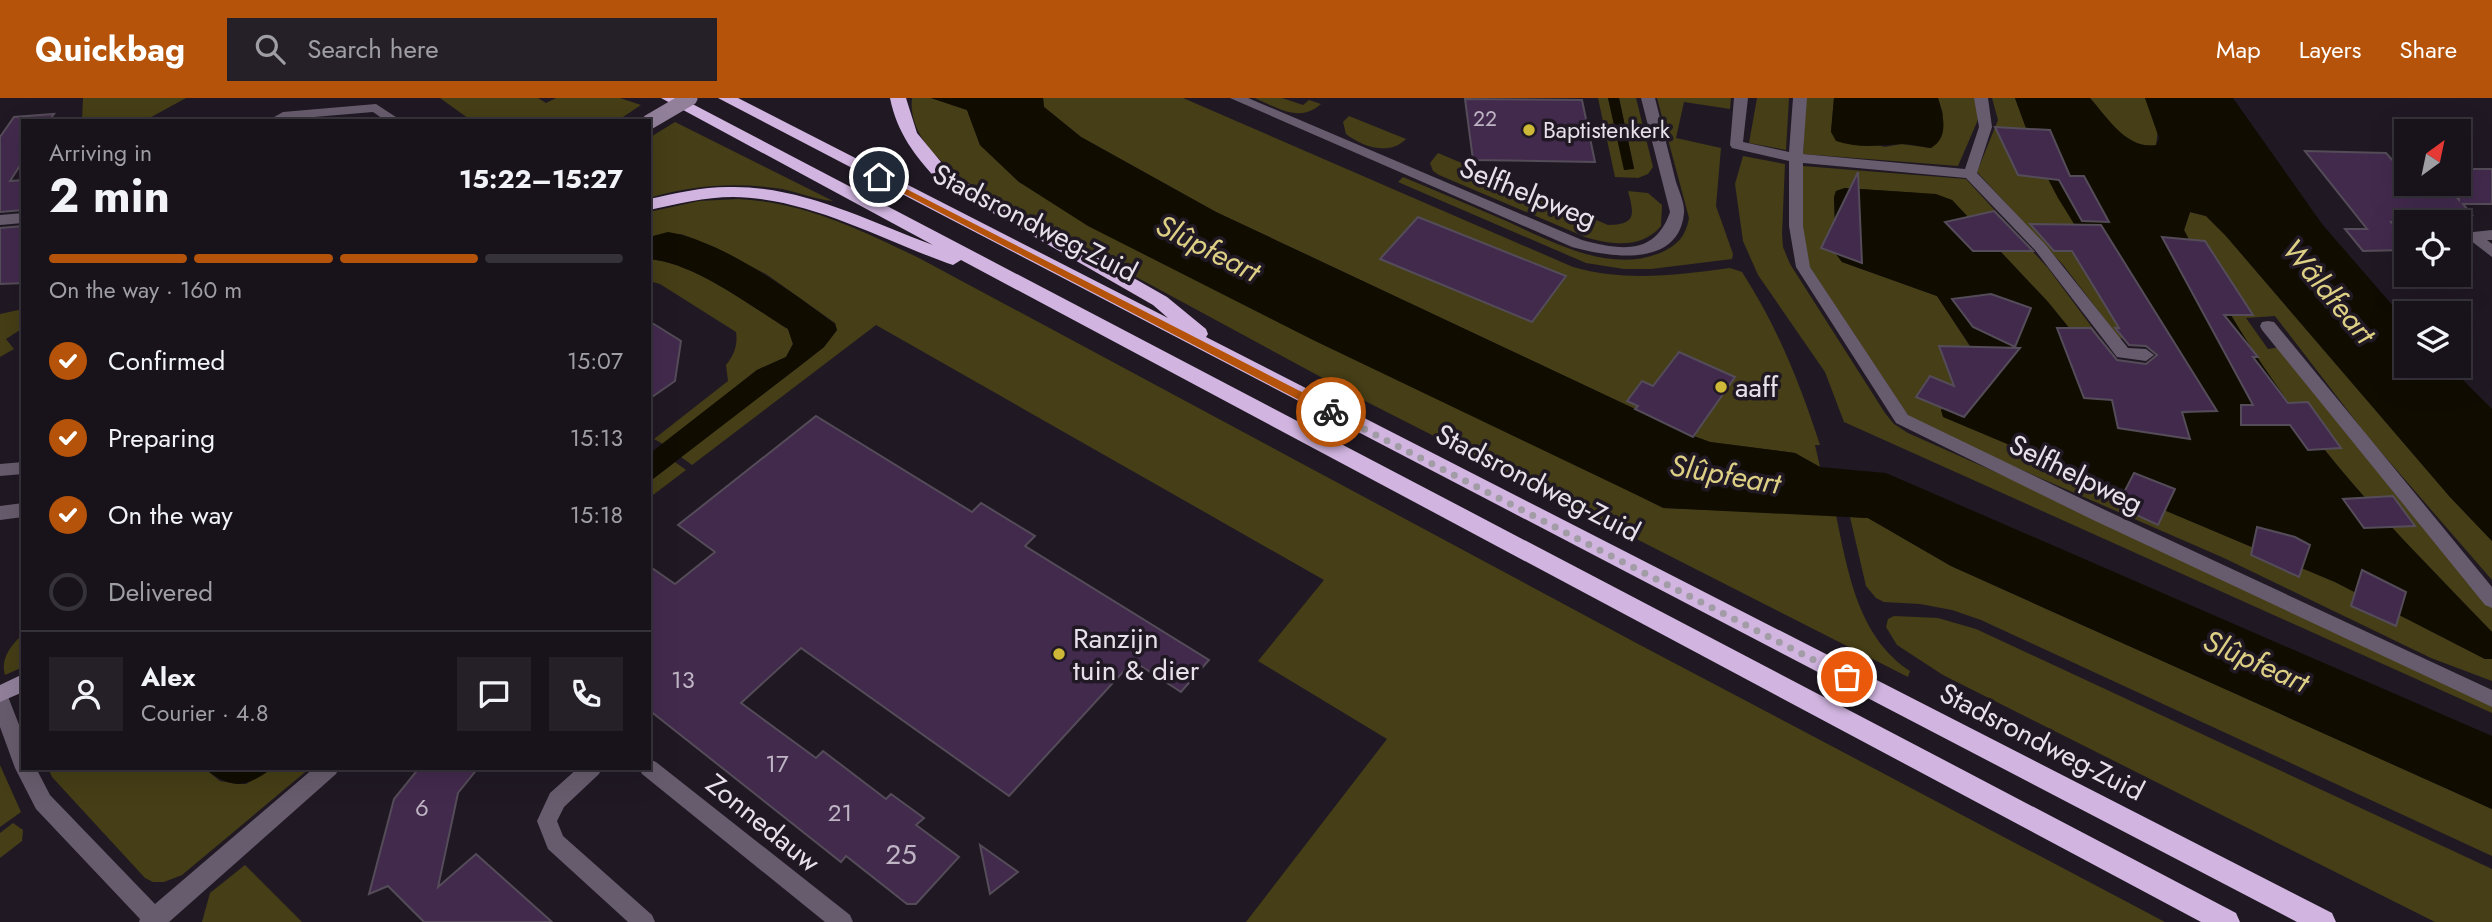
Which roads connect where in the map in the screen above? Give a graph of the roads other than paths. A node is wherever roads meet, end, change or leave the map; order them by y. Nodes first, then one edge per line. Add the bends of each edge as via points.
1 (290, 98) edge
2 (669, 98) edge
3 (690, 98) edge
4 (726, 98) edge
5 (898, 98) edge
6 (1237, 98) edge
7 (1648, 98) edge
8 (1741, 98) edge
9 (1800, 98) edge
10 (1981, 98) edge
11 (279, 118) edge
12 (392, 119) edge
13 (651, 121) edge
14 (1796, 158) junction
15 (1970, 174) junction
16 (651, 205) edge
17 (21, 218) edge
18 (0, 220) edge
19 (2492, 235) edge
20 (2492, 252) edge
21 (1021, 283) junction
22 (2268, 326) dead end
23 (2146, 355) dead end
24 (1227, 358) junction
25 (21, 468) edge
26 (0, 470) edge
27 (21, 510) edge
28 (0, 513) edge
29 (2492, 600) edge
30 (21, 683) edge
31 (0, 694) edge
32 (2492, 699) edge
33 (0, 700) edge
34 (21, 757) edge
35 (26, 770) edge
36 (327, 770) edge
37 (590, 770) edge
38 (651, 770) edge
39 (154, 921) edge
40 (644, 922) edge
41 (842, 922) edge
42 (2227, 922) edge
43 (2323, 922) edge

1 - 11 street
2 - 21 highway, Stadsrondweg-Zuid
3 - 13 street, bridge
4 - 24 highway, Stadsrondweg-Zuid
5 - 24 highway via 902,124 945,178 1160,301
6 - 7 street, Selfhelpweg via 1577,244 1622,253 1648,249 1665,240 1674,228 1677,212
8 - 14 street via 1737,145
9 - 14 street, Selfhelpweg
10 - 15 street via 1986,130
11 - 12 street via 376,108
14 - 15 street
14 - 32 street, Selfhelpweg via 1796,244 1803,267 1902,419
15 - 23 street via 2040,247 2123,353
16 - 21 highway via 726,192 790,198
17 - 18 street
19 - 20 street via 2473,237
21 - 42 highway, Stadsrondweg-Zuid
22 - 29 street
24 - 43 highway, Stadsrondweg-Zuid
25 - 26 street
27 - 28 street
30 - 31 street
33 - 34 street
35 - 39 street via 43,802
36 - 39 street
37 - 40 street via 558,800 547,821 555,842
38 - 41 street, Zonnedauw

